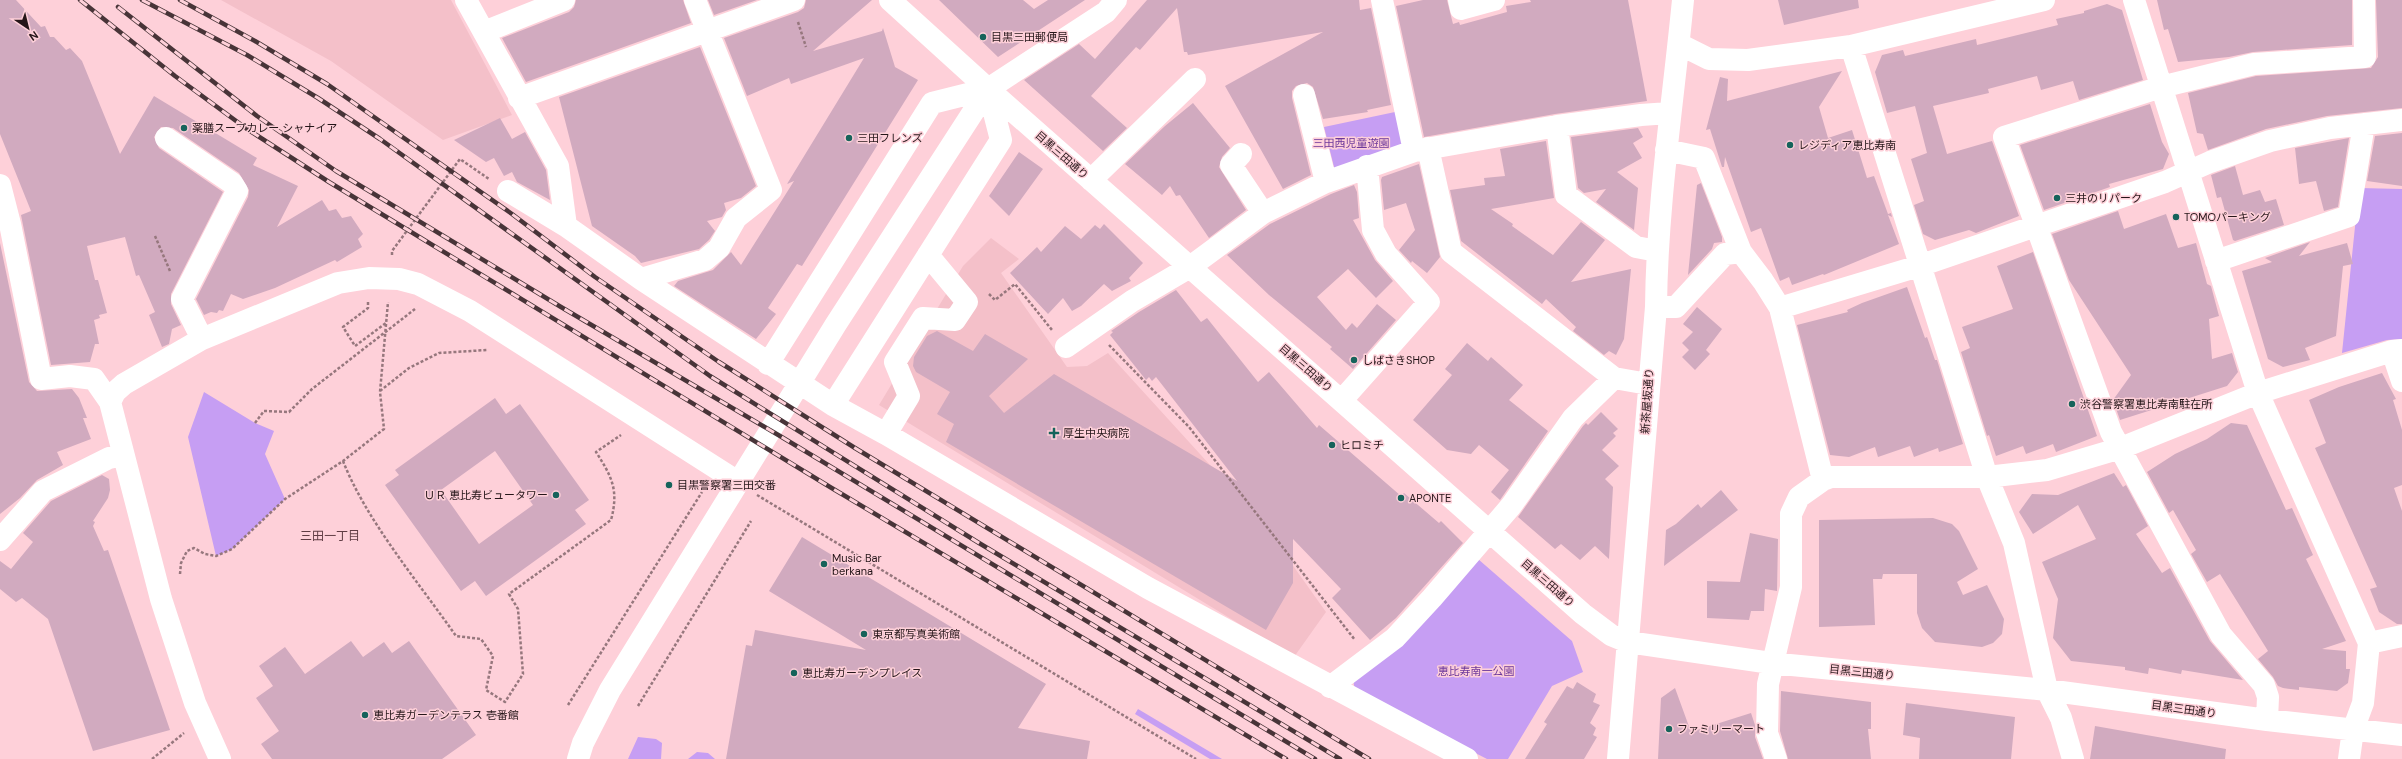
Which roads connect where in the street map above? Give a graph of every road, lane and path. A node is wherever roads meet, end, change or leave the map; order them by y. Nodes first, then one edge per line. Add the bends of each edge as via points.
1 (466, 0) edge
2 (564, 0) edge
3 (695, 0) edge
4 (794, 0) edge
5 (890, 0) edge
6 (1116, 0) edge
7 (1383, 0) edge
8 (1459, 0) edge
9 (1494, 0) edge
10 (1683, 0) edge
11 (2044, 0) edge
12 (2134, 0) edge
13 (2364, 0) edge
14 (1997, 6) edge
15 (484, 32) junction
16 (708, 32) junction
17 (1679, 44) junction
18 (1851, 46) junction
19 (1195, 79) dead end
20 (2162, 87) junction
21 (988, 89) junction
22 (1304, 95) dead end
23 (519, 98) junction
24 (1669, 113) junction
25 (2402, 120) edge
26 (2364, 124) junction
27 (1557, 126) junction
28 (166, 138) dead end
29 (1421, 150) junction
30 (1666, 150) junction
31 (1241, 154) dead end
32 (1367, 166) junction
33 (2188, 171) junction
34 (1091, 180) junction
35 (1326, 182) junction
36 (0, 185) edge
37 (508, 191) joint
38 (1263, 213) junction
39 (2035, 225) junction
40 (566, 226) junction
41 (5, 227) edge
42 (155, 236) dead end
43 (1657, 251) junction
44 (1741, 252) junction
45 (928, 255) junction
46 (392, 258) dead end
47 (2216, 261) junction
48 (1919, 266) junction
49 (1190, 267) junction
50 (369, 278) junction
51 (641, 279) junction
52 (984, 289) dead end
53 (388, 294) dead end
54 (182, 299) junction
55 (417, 307) dead end
56 (1656, 307) junction
57 (1780, 308) junction
58 (386, 323) junction
59 (202, 339) junction
60 (1104, 340) dead end
61 (1066, 347) joint
62 (490, 350) dead end
63 (2397, 351) edge
64 (768, 364) junction
65 (1614, 378) junction
66 (2402, 381) edge
67 (1648, 384) junction
68 (380, 392) junction
69 (2258, 393) junction
70 (1342, 400) junction
71 (110, 402) junction
72 (833, 405) junction
73 (255, 423) dead end
74 (626, 431) dead end
75 (886, 434) junction
76 (2121, 448) junction
77 (123, 455) junction
78 (343, 461) junction
79 (1987, 477) junction
80 (1823, 480) junction
81 (738, 482) junction
82 (702, 492) dead end
83 (751, 521) dead end
84 (1489, 531) junction
85 (0, 540) edge
86 (179, 581) dead end
87 (2402, 636) edge
88 (1628, 642) junction
89 (2369, 643) junction
90 (1369, 658) junction
91 (1772, 664) junction
92 (1330, 687) junction
93 (2047, 690) junction
94 (568, 706) dead end
95 (638, 706) dead end
96 (2266, 720) junction
97 (2353, 730) junction
98 (186, 732) dead end
99 (2402, 735) edge
100 (152, 759) edge
101 (220, 759) edge
102 (578, 759) edge
103 (1196, 759) edge
104 (1467, 759) edge
105 (1618, 759) edge
106 (1776, 759) edge
107 (2073, 759) edge
108 (2350, 759) edge

1 - 15 street
2 - 15 street
3 - 16 street
4 - 16 street
5 - 21 street, 目黒三田通り
6 - 21 street via 1106,12
7 - 29 street
8 - 9 street via 1461,9
10 - 17 street, 新茶屋坂通り
11 - 14 street
12 - 20 street
13 - 20 street via 2365,57 2254,64
14 - 18 street
15 - 23 street
16 - 23 street
16 - 51 street via 771,190 736,218 719,248 705,260
17 - 18 street via 1709,59 1748,60
17 - 24 street, 新茶屋坂通り
18 - 48 street
19 - 34 street
20 - 33 street
20 - 39 street via 2004,137
21 - 34 street, 目黒三田通り
21 - 45 street via 1001,140
21 - 64 street via 932,103
21 - 81 street
22 - 35 street
23 - 40 street via 558,166
24 - 27 street
24 - 30 street, 新茶屋坂通り
25 - 26 street
26 - 33 street via 2330,128 2270,141
26 - 47 street via 2349,216
27 - 29 street
27 - 43 street via 1566,195 1636,247
28 - 54 street via 232,183 237,191
29 - 32 street
29 - 65 street via 1451,252
30 - 43 street, 新茶屋坂通り
30 - 44 street via 1704,158
31 - 38 street via 1231,165
32 - 35 street
32 - 70 street via 1373,230 1386,254 1429,302
33 - 39 street via 2165,182
33 - 47 street
34 - 49 street, 目黒三田通り
35 - 38 street
36 - 41 street
37 - 40 street
37 - 46 path via 460,159 392,251
38 - 49 street
39 - 48 street
39 - 76 street via 2111,432
40 - 51 street
41 - 71 street via 41,379 70,376 94,379
42 - 54 path
43 - 56 street, 新茶屋坂通り
44 - 56 street via 1725,254 1676,307
44 - 57 street via 1764,281
45 - 72 street
45 - 75 street via 968,302 955,320 923,318 895,362 909,396
47 - 69 street
48 - 57 street
48 - 79 street
49 - 61 street via 1132,301
49 - 70 street, 目黒三田通り
50 - 58 path via 368,308 344,327 354,346
50 - 59 street via 338,283
50 - 81 street via 398,279 418,284 470,311
51 - 64 street
52 - 61 path via 995,300 1015,284
53 - 58 path
54 - 59 street
55 - 73 path via 312,390 289,412 264,411
56 - 67 street, 新茶屋坂通り
57 - 80 street
58 - 68 path
59 - 71 street via 124,384 115,392
60 - 90 path via 1189,427
62 - 68 path via 438,353 409,368
63 - 66 street
63 - 69 street
64 - 72 street
65 - 67 street
65 - 84 street via 1573,418 1511,506
67 - 88 street, 新茶屋坂通り
68 - 78 path via 384,429
69 - 76 street
69 - 89 street
70 - 84 street, 目黒三田通り
71 - 77 street
72 - 75 street
74 - 78 path via 596,452 613,479 616,503 611,520 509,594 518,609 523,674 505,702 486,690 493,656 481,639 456,636 373,518 351,481
75 - 92 street via 1148,588
76 - 79 street via 2047,470
76 - 96 street via 2221,635 2264,685 2268,697
77 - 85 street via 109,458 43,491
77 - 101 street via 165,612 195,704
78 - 86 path via 284,499 232,549 216,556 194,548 187,551 181,563
79 - 80 street via 1831,477
79 - 93 street via 2014,543
80 - 91 street via 1799,497 1791,514 1791,587
81 - 102 street via 610,690
81 - 103 path
82 - 94 path
83 - 95 path
84 - 88 street, 目黒三田通り via 1596,625
84 - 90 street via 1395,638
87 - 89 street
88 - 91 street, 目黒三田通り
88 - 105 street, 新茶屋坂通り
89 - 97 street via 2363,703
90 - 92 street
91 - 93 street, 目黒三田通り
91 - 106 street via 1768,684 1767,733
92 - 104 street
93 - 96 street, 目黒三田通り
93 - 107 street via 2061,718
96 - 97 street, 目黒三田通り
97 - 99 street, 目黒三田通り
97 - 108 street
98 - 100 path

